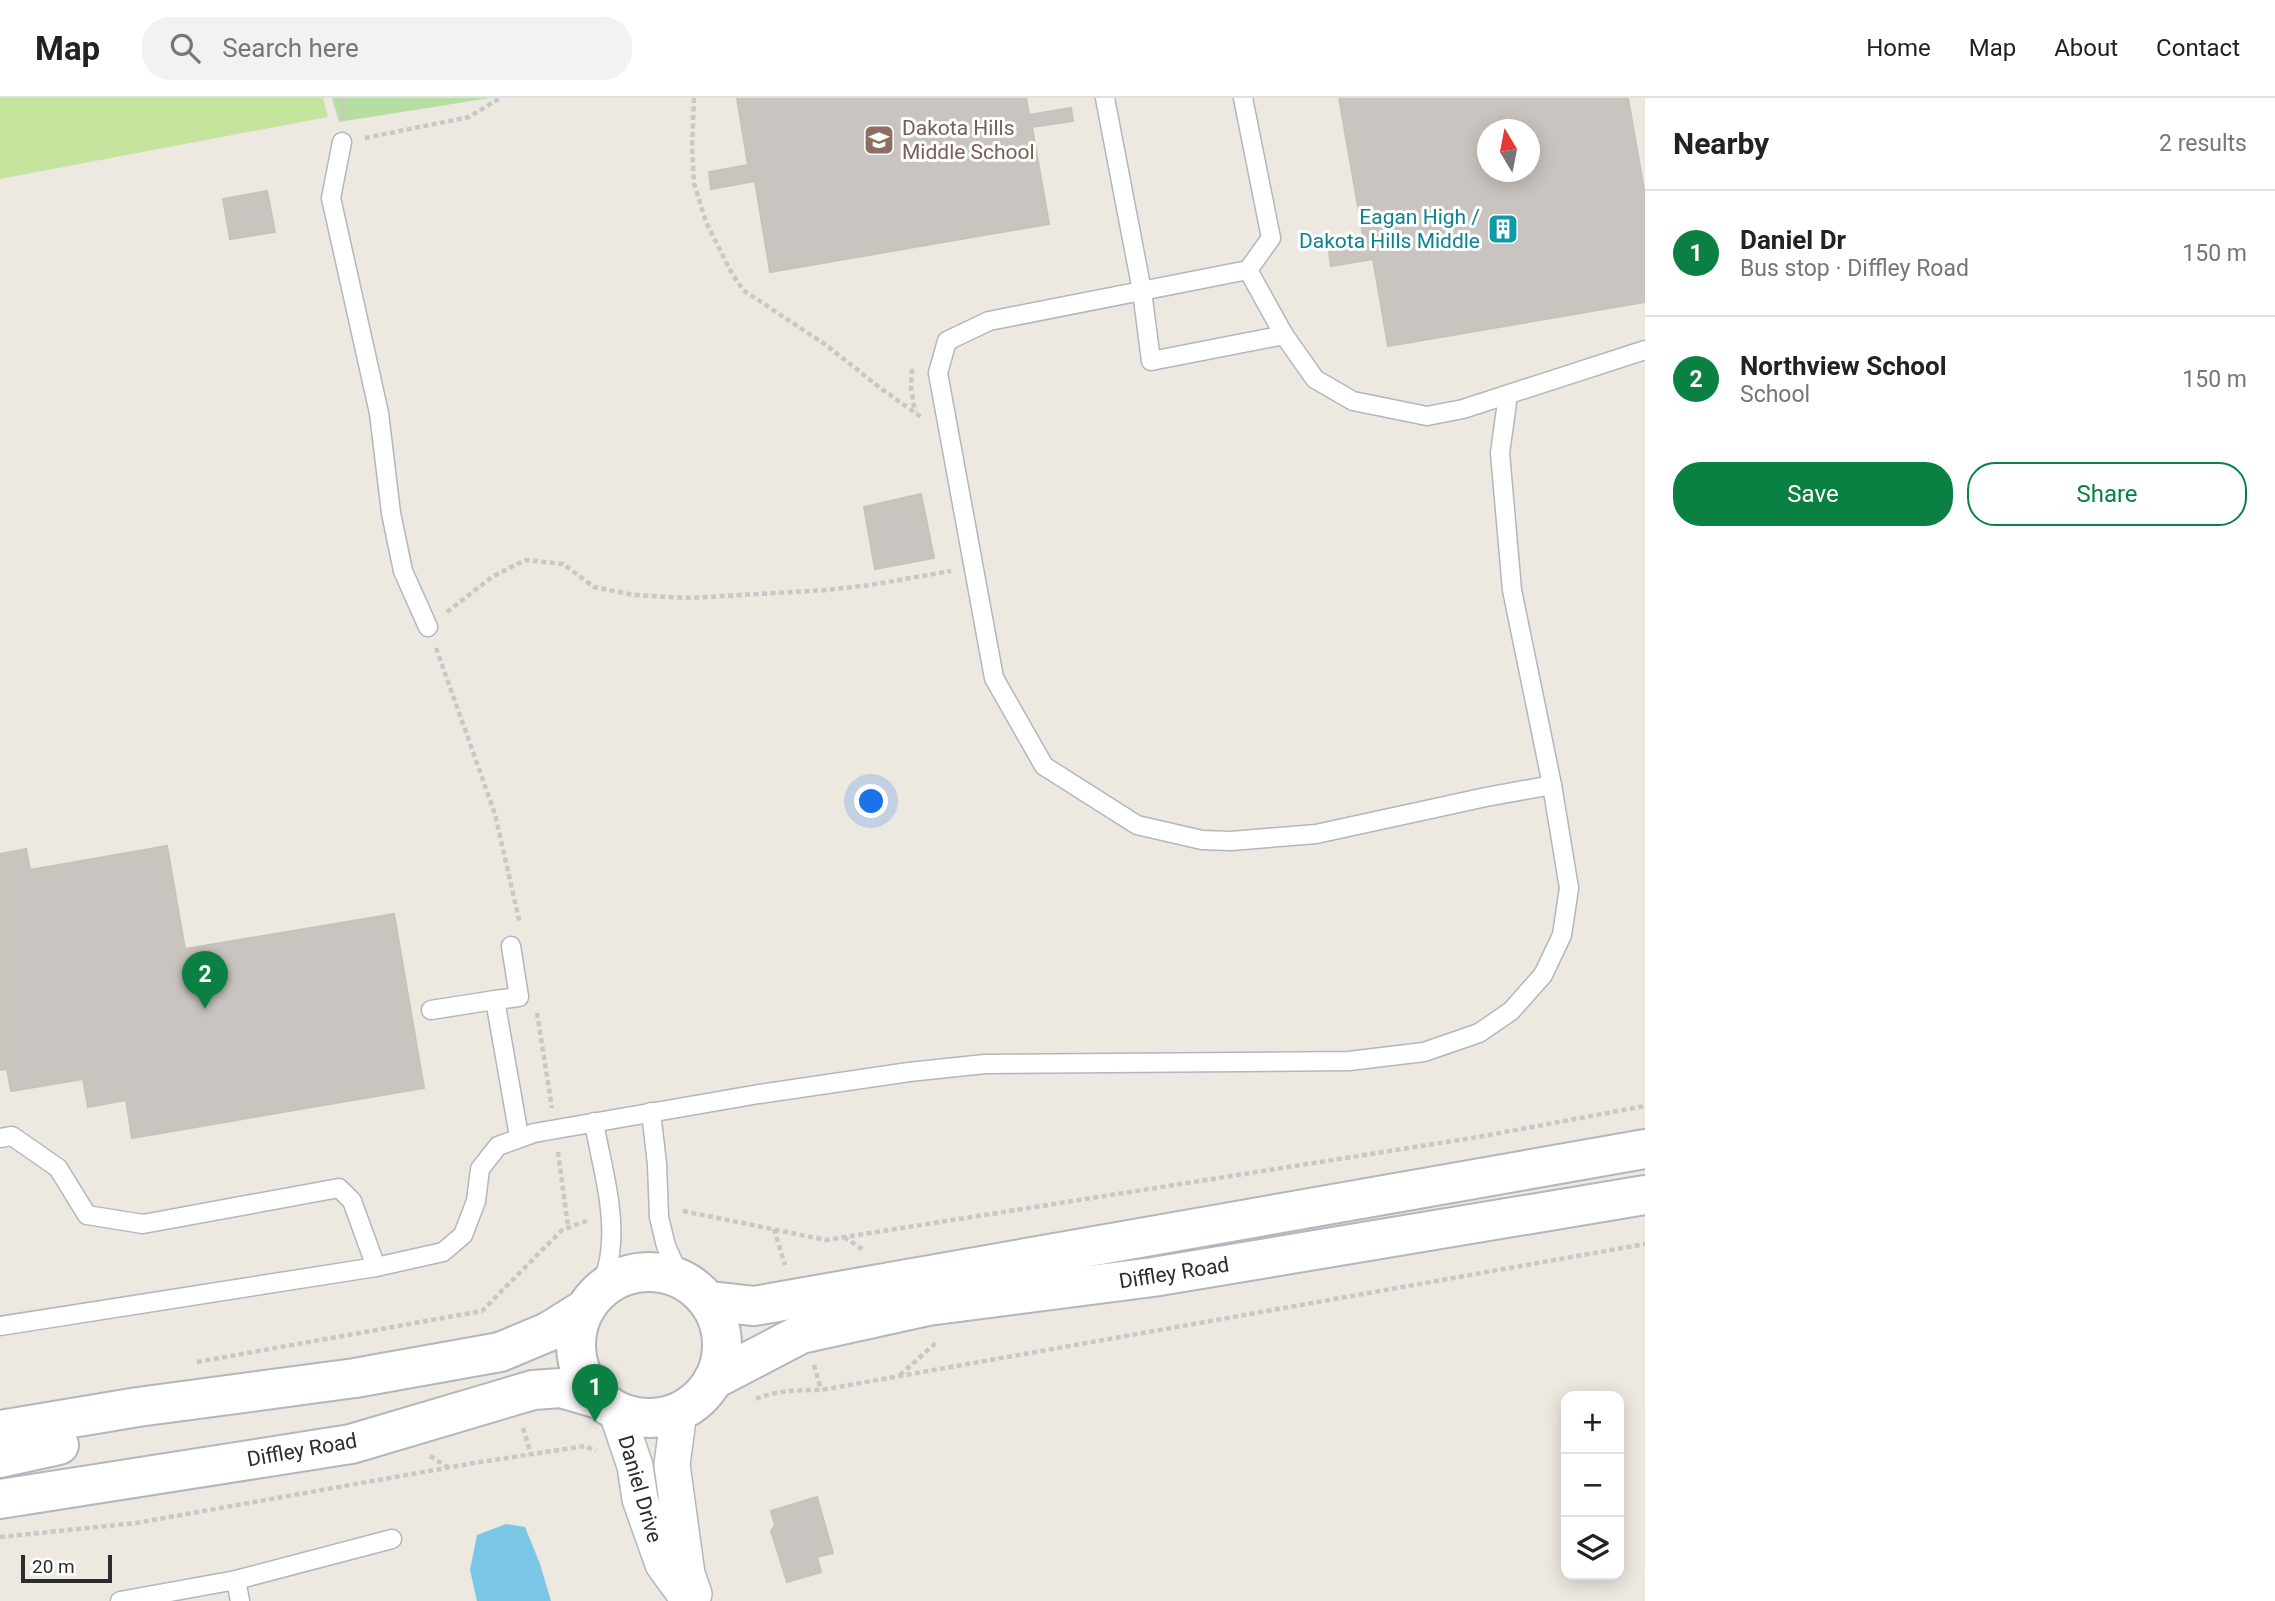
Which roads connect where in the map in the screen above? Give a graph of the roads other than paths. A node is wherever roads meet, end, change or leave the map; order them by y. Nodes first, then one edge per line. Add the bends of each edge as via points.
1 (1105, 98) edge
2 (1243, 98) edge
3 (342, 142) road end
4 (1248, 270) junction
5 (1142, 291) junction
6 (1284, 335) junction
7 (1645, 350) edge
8 (1508, 395) junction
9 (428, 627) road end
10 (1552, 785) junction
11 (511, 946) road end
12 (495, 1000) junction
13 (431, 1010) dead end
14 (651, 1112) junction
15 (594, 1122) junction
16 (519, 1136) junction
17 (0, 1138) edge
18 (1645, 1149) edge
19 (1645, 1195) edge
20 (376, 1267) junction
21 (694, 1290) junction
22 (593, 1300) junction
23 (0, 1326) edge
24 (713, 1380) junction
25 (608, 1404) junction
26 (114, 1410) junction
27 (679, 1411) junction
28 (0, 1430) edge
29 (0, 1458) edge
30 (0, 1499) edge
31 (392, 1539) dead end
32 (236, 1580) junction
33 (120, 1601) edge
34 (240, 1601) edge
35 (690, 1601) edge
36 (696, 1601) edge

1 - 5 lane
2 - 4 lane via 1271,238
3 - 9 lane via 331,198 379,413 403,571
4 - 5 lane
4 - 6 lane
5 - 6 lane via 1151,361
5 - 10 lane via 989,321 947,341 938,373 994,678 1044,766 1137,825 1202,840 1315,834
6 - 8 lane via 1315,379 1353,401 1427,416
7 - 8 lane
8 - 10 lane via 1500,453 1512,590
10 - 14 lane via 1569,888 1562,935 1543,975 1511,1011 1479,1033 1424,1052 1349,1061 985,1065 909,1072
11 - 12 lane via 519,997
12 - 13 lane
12 - 16 lane
14 - 15 lane
14 - 21 lane via 658,1206 666,1246
15 - 16 lane
15 - 22 lane via 609,1213 610,1254
16 - 20 lane via 498,1146 480,1169 476,1201 463,1235 443,1252
17 - 20 lane via 12,1136 58,1168 87,1215 143,1224 340,1188 352,1201
18 - 21 main road, Diffley Road via 754,1306
19 - 24 main road, Diffley Road via 1153,1277 928,1306 801,1335
20 - 23 lane
21 - 22 main road via 669,1274 645,1272 621,1277
21 - 24 main road via 719,1322 723,1346
22 - 25 main road via 577,1332 577,1356 584,1379
22 - 26 main road via 548,1332 500,1352 355,1378
24 - 27 main road via 690,1406
25 - 27 main road via 643,1418
25 - 30 main road, Diffley Road via 561,1388 533,1390 351,1444
25 - 35 street, Daniel Drive via 635,1466 640,1499 663,1564
26 - 28 main road
26 - 29 main road via 90,1439
27 - 36 street, Daniel Drive via 672,1465 687,1574
31 - 32 lane
32 - 33 lane
32 - 34 lane

